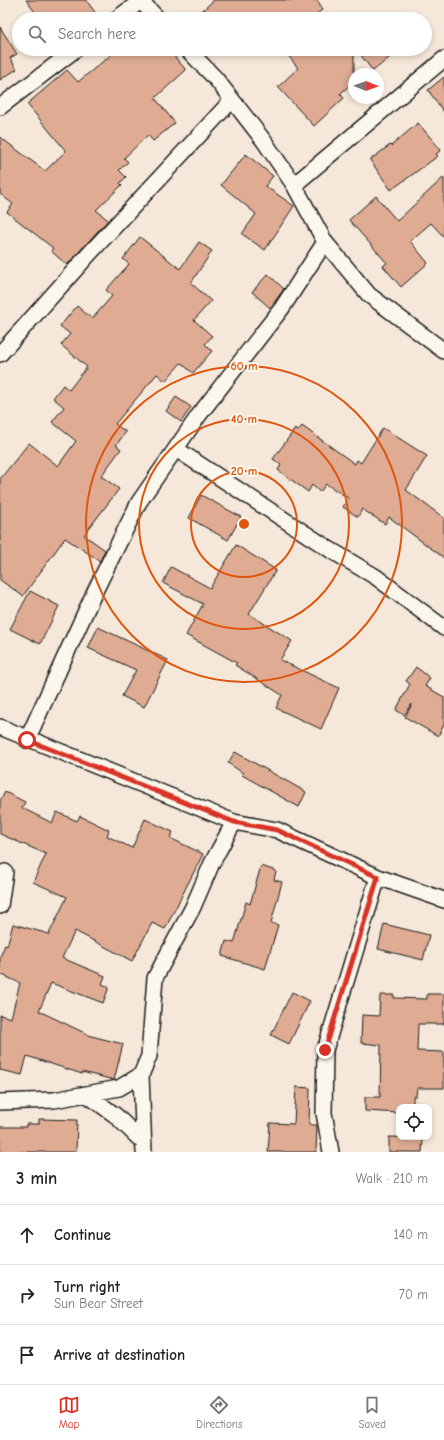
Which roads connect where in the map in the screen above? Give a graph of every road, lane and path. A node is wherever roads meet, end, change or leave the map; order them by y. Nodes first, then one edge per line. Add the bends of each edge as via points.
1 (140, 0) edge
2 (125, 12) edge
3 (151, 12) edge
4 (67, 56) edge
5 (194, 56) edge
6 (444, 59) edge
7 (232, 100) junction
8 (0, 107) edge
9 (294, 185) junction
10 (325, 242) junction
11 (444, 351) edge
12 (0, 354) edge
13 (176, 449) junction
14 (444, 628) edge
15 (0, 728) edge
16 (27, 740) junction
17 (234, 822) junction
18 (5, 872) dead end
19 (378, 877) junction
20 (444, 900) edge
21 (0, 906) edge
22 (141, 1075) junction
23 (86, 1094) junction
24 (0, 1102) edge
25 (144, 1147) edge
26 (331, 1152) edge

1 - 2 street
1 - 3 street
4 - 8 street
5 - 7 street
6 - 9 street
7 - 9 street
7 - 12 street
9 - 10 street
10 - 11 street via 369,294
10 - 13 street via 282,308 199,415
13 - 14 street via 376,577
13 - 16 street via 139,502
15 - 16 street
16 - 17 street
17 - 19 street via 277,830
17 - 22 street via 155,978 149,1056
18 - 21 street
19 - 20 street
19 - 26 street via 325,1050 324,1113
22 - 23 street via 119,1088
22 - 25 street
23 - 24 street via 54,1100
23 - 25 street via 115,1115

